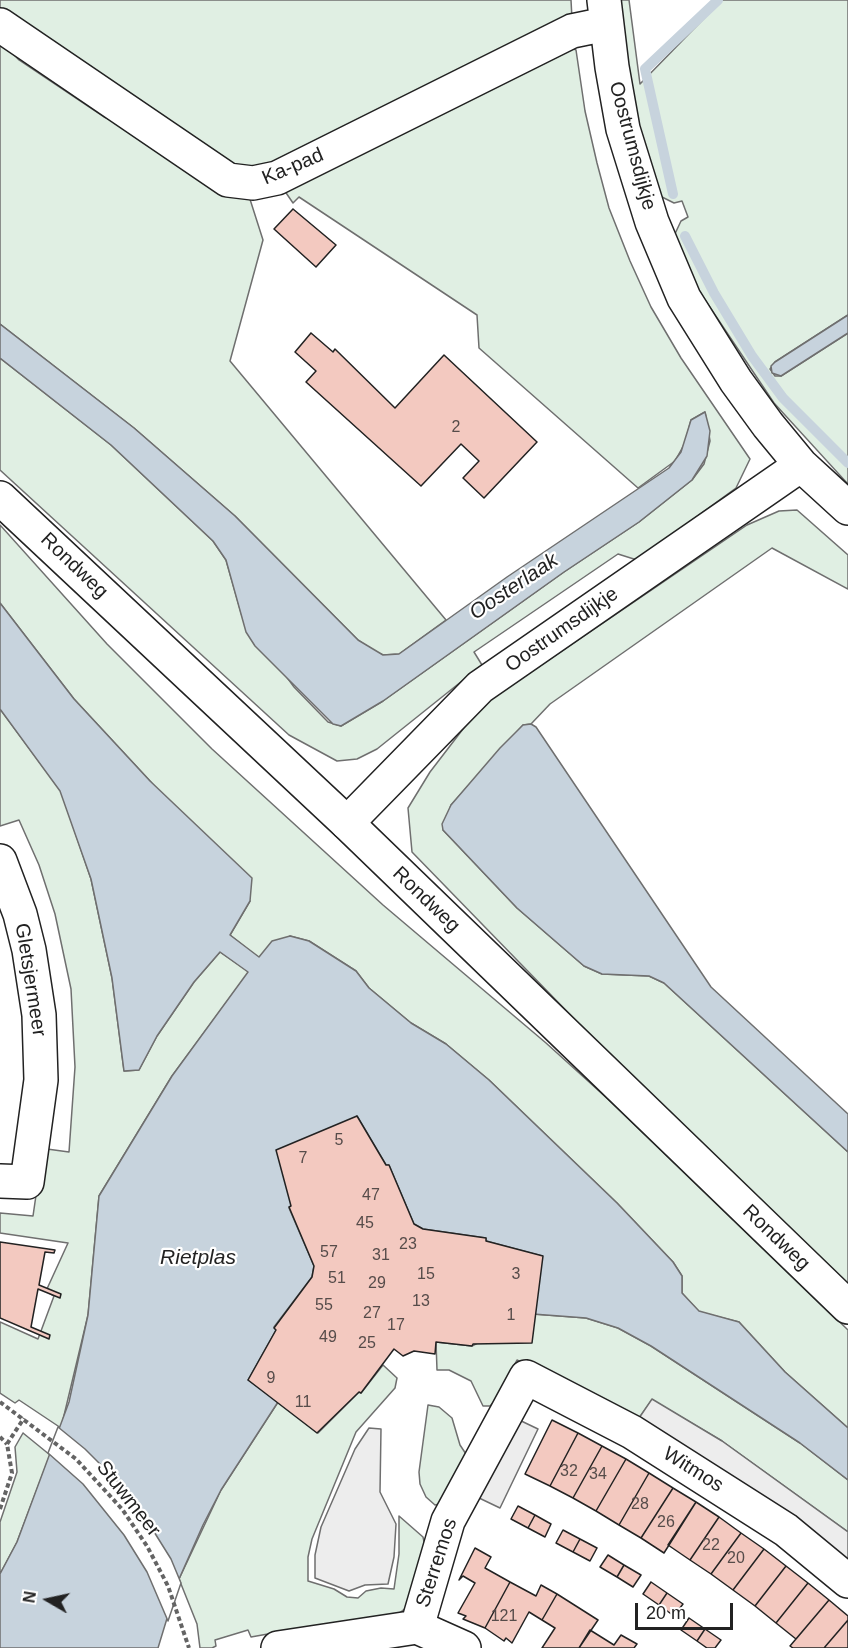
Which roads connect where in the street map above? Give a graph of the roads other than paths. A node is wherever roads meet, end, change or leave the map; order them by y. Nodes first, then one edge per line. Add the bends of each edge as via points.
1 (605, 12) edge
2 (0, 25) edge
3 (801, 465) junction
4 (0, 498) edge
5 (848, 508) edge
6 (347, 823) junction
7 (0, 861) edge
8 (0, 1181) edge
9 (848, 1307) edge
10 (526, 1377) joint
11 (848, 1581) edge
12 (417, 1627) junction
13 (278, 1648) edge
14 (464, 1648) edge

1 - 2 street, Ka-pad via 278,178 253,183 228,180
1 - 3 street, Oostrumsdijkje via 623,129 663,253 684,298 718,353
3 - 5 street, Oostrumsdijkje
3 - 6 street, Oostrumsdijkje via 480,687
4 - 6 street, Rondweg
6 - 9 street, Rondweg
7 - 8 street, Gletsjermeer via 29,950 39,1015 41,1080 27,1182
10 - 11 street, Witmos via 661,1450 786,1530
10 - 12 street, Sterremos via 448,1521
12 - 13 street, Sterremos
12 - 14 street

